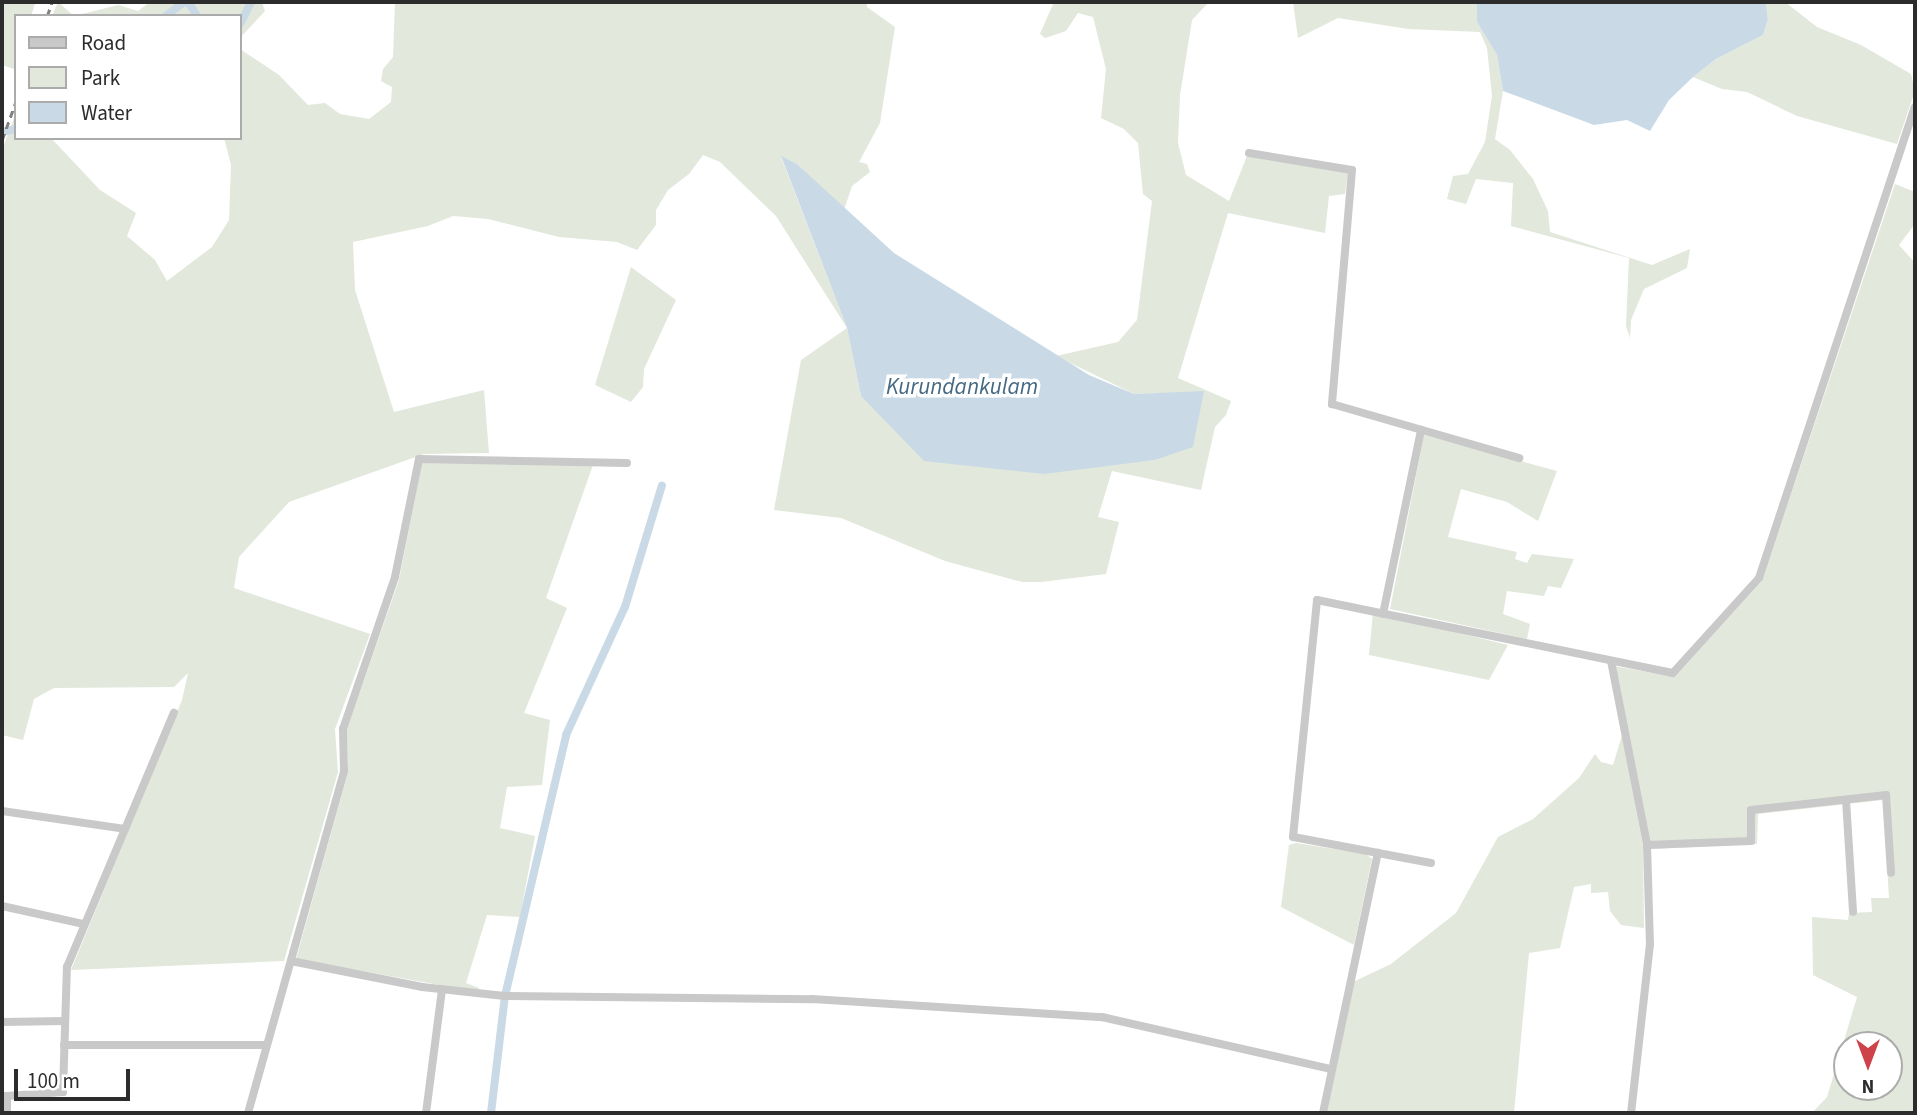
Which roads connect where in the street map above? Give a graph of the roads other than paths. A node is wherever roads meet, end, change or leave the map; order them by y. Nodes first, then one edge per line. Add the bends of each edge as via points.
1 (1915, 107) edge
2 (1249, 153) dead end
3 (1421, 430) junction
4 (1519, 458) dead end
5 (627, 463) dead end
6 (1382, 614) junction
7 (1611, 662) junction
8 (174, 713) dead end
9 (1846, 800) junction
10 (2, 811) edge
11 (125, 829) junction
12 (1647, 845) junction
13 (1378, 853) junction
14 (1432, 863) dead end
15 (1891, 873) dead end
16 (2, 906) edge
17 (1853, 912) dead end
18 (84, 924) junction
19 (292, 961) junction
20 (442, 989) junction
21 (65, 1021) junction
22 (2, 1022) edge
23 (64, 1045) junction
24 (264, 1045) junction
25 (1331, 1069) junction
26 (5, 1096) edge
27 (7, 1113) edge
28 (248, 1113) edge
29 (426, 1113) edge
30 (1324, 1113) edge
31 (1631, 1113) edge

1 - 7 street via 1759,579 1673,673
2 - 3 street via 1352,170 1332,404
3 - 4 street
3 - 6 street
5 - 19 street via 419,459 395,577 343,729 344,771
6 - 7 street
6 - 13 street via 1317,600 1293,837
7 - 12 street
8 - 11 street
9 - 12 street via 1751,810 1751,841
9 - 15 street via 1886,795
9 - 17 street
10 - 11 street
11 - 18 street
12 - 31 street via 1650,944
13 - 14 street
13 - 25 street
16 - 18 street
18 - 21 street via 67,967
19 - 20 street
19 - 24 street
20 - 25 street via 505,996 812,999 1102,1017
20 - 29 street
21 - 22 street
21 - 23 street
23 - 24 street
23 - 26 street via 63,1092
24 - 28 street
25 - 30 street
26 - 27 street

